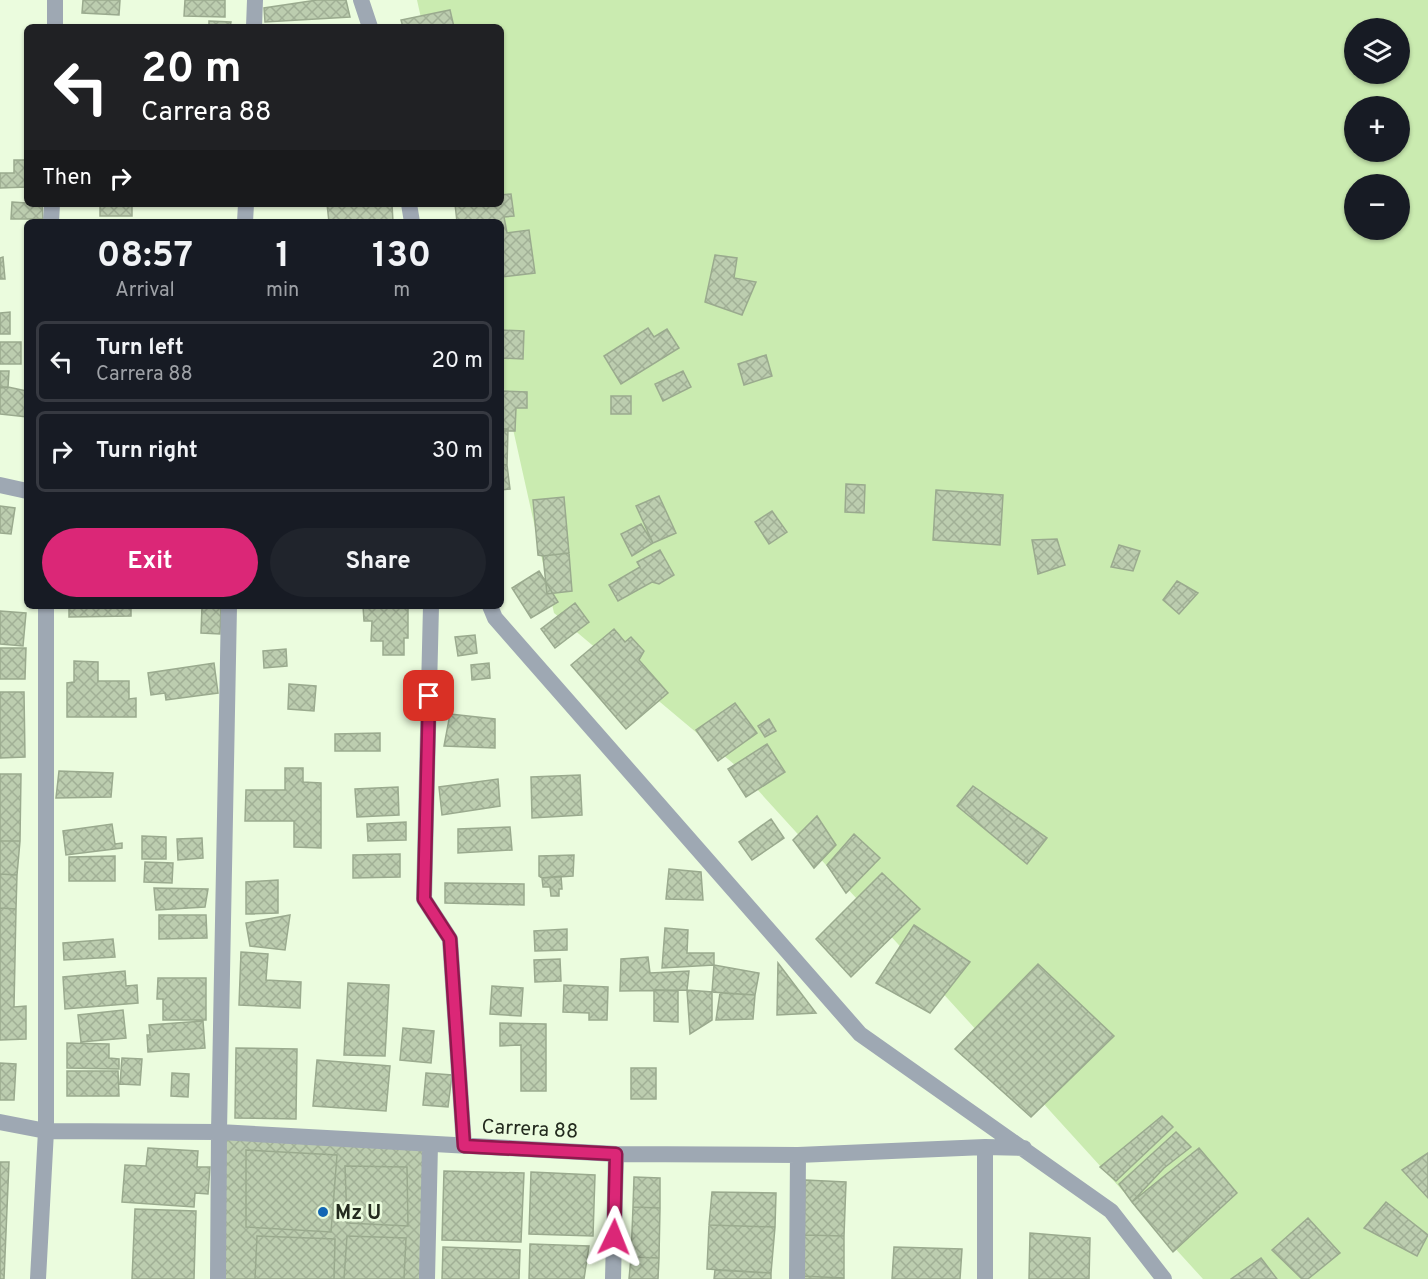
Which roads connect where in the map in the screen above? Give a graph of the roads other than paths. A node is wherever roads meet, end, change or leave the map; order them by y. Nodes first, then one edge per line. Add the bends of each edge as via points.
1 (55, 0) edge
2 (255, 0) edge
3 (360, 0) edge
4 (55, 24) edge
5 (254, 24) edge
6 (369, 24) edge
7 (0, 485) edge
8 (24, 490) edge
9 (46, 609) edge
10 (229, 609) edge
11 (431, 609) edge
12 (491, 609) edge
13 (0, 1122) edge
14 (46, 1131) junction
15 (219, 1132) junction
16 (430, 1144) junction
17 (464, 1146) junction
18 (985, 1147) junction
19 (1023, 1148) junction
20 (616, 1154) junction
21 (798, 1155) junction
22 (38, 1279) edge
23 (218, 1279) edge
24 (427, 1279) edge
25 (613, 1279) edge
26 (797, 1279) edge
27 (984, 1279) edge
28 (1164, 1279) edge

1 - 4 street
2 - 5 street
3 - 6 street
7 - 8 street
9 - 14 street
10 - 15 street
11 - 17 street via 424,899 450,939
12 - 19 street via 495,618 860,1034
13 - 14 street, Carrera 88
14 - 15 street, Carrera 88
14 - 22 street
15 - 16 street, Carrera 88
15 - 23 street
16 - 17 street, Carrera 88
16 - 24 street
17 - 20 street, Carrera 88
18 - 19 street, Carrera 88
18 - 21 street, Carrera 88
18 - 27 street
19 - 28 street via 1111,1211
20 - 21 street, Carrera 88
20 - 25 street
21 - 26 street

